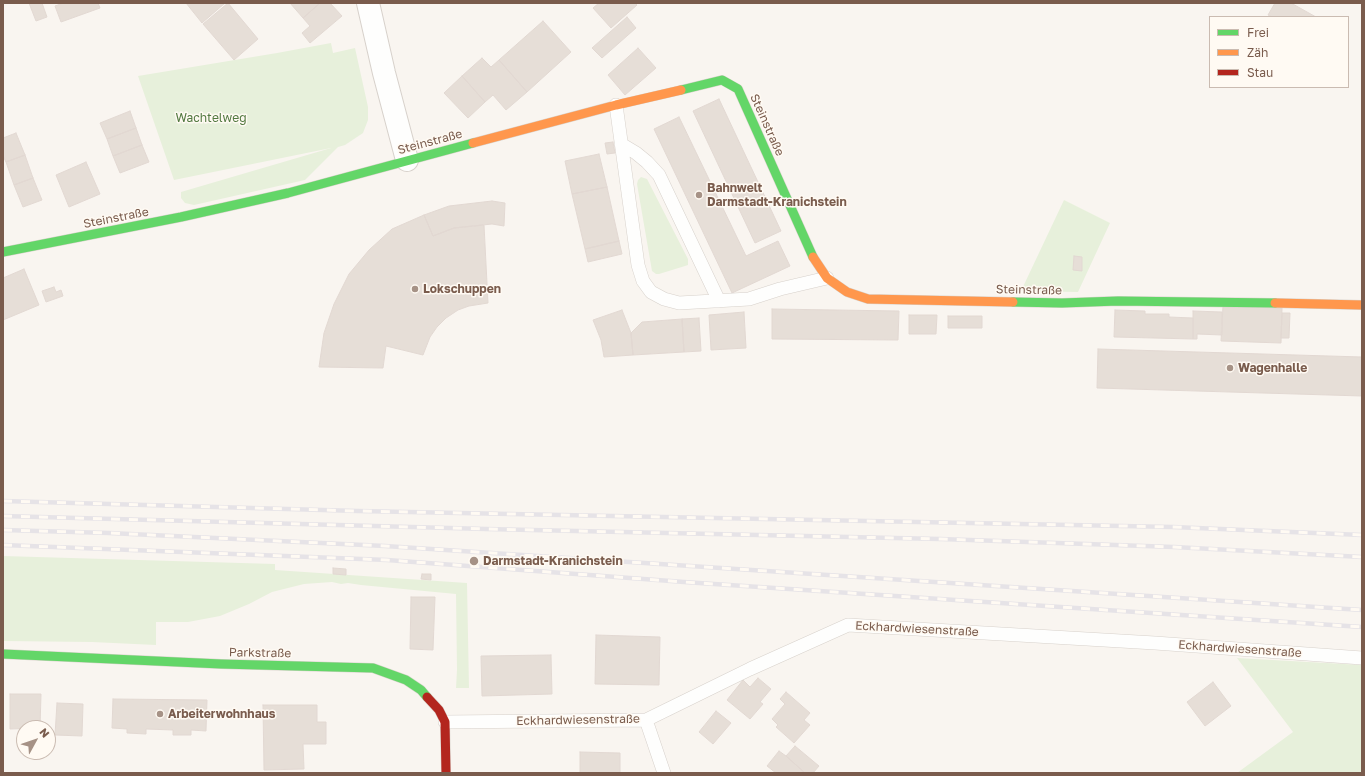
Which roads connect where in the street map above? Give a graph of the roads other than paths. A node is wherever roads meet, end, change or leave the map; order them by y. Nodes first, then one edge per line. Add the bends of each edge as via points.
1 (368, 3) edge
2 (616, 105) junction
3 (621, 144) junction
4 (407, 160) junction
5 (3, 252) edge
6 (828, 278) junction
7 (720, 301) junction
8 (1362, 304) edge
9 (3, 654) edge
10 (1362, 658) edge
11 (646, 720) junction
12 (445, 722) junction
13 (446, 773) edge
14 (664, 773) edge

1 - 4 street
2 - 3 lane
2 - 4 street, Steinstraße
2 - 6 street, Steinstraße via 722,80 738,89 814,258
3 - 7 lane via 636,153 659,175
3 - 7 lane via 638,265 643,281 651,292 679,303
4 - 5 street, Steinstraße via 288,193
6 - 7 lane via 749,299
6 - 8 street, Steinstraße via 848,292 868,299 1062,303 1118,301
9 - 12 street, Parkstraße via 372,668 395,675 421,690 439,710
10 - 11 lane, Eckhardwiesenstraße via 848,625
11 - 12 lane, Eckhardwiesenstraße
11 - 14 lane
12 - 13 street, Parkstraße

